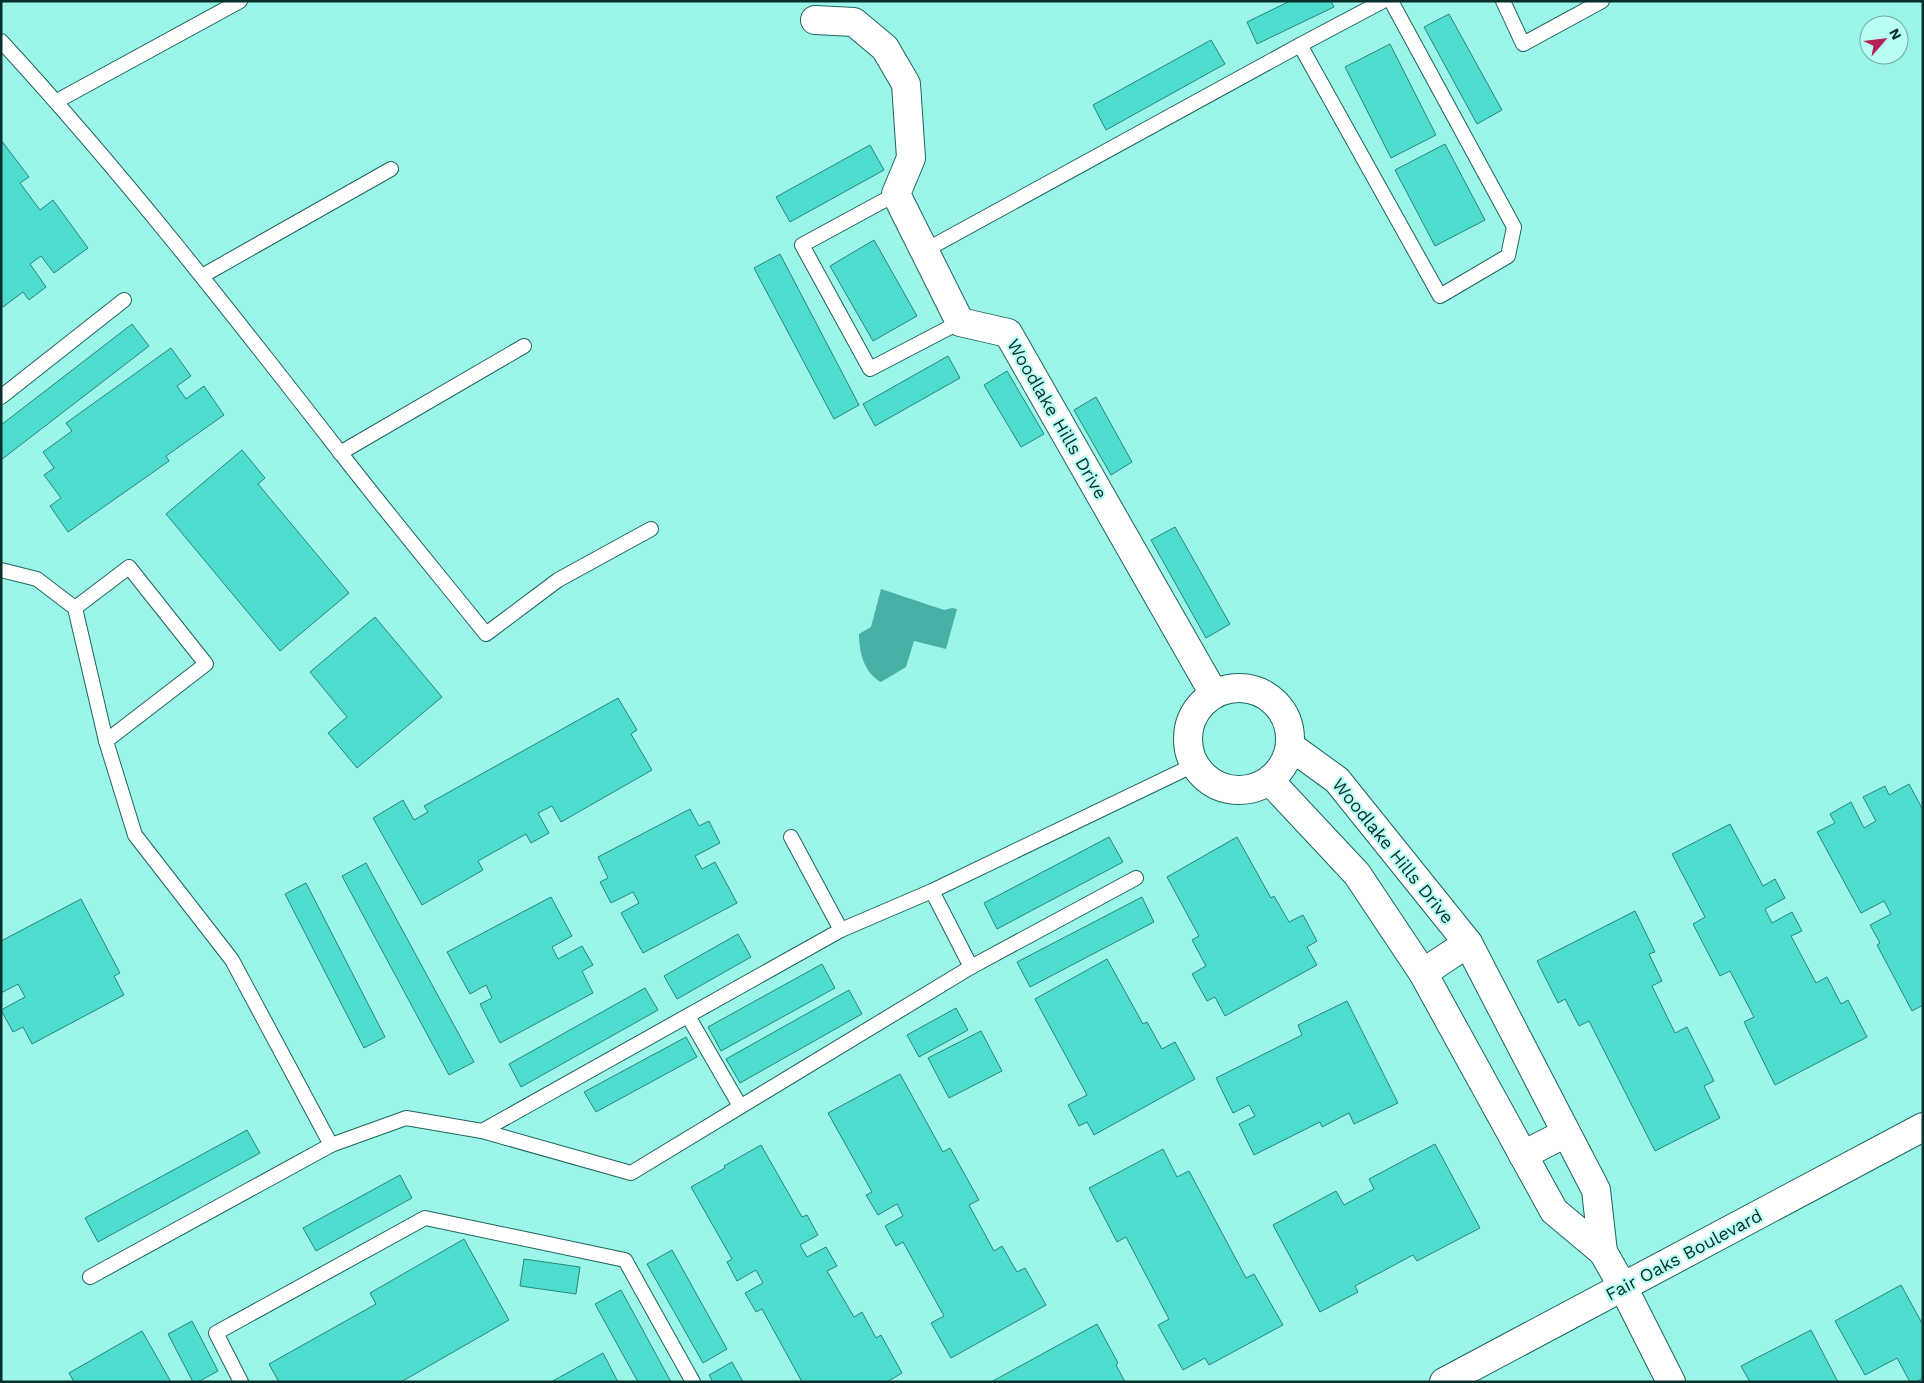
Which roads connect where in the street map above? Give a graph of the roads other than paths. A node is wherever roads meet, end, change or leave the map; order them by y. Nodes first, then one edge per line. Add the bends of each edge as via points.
1 (240, 1) edge
2 (1383, 1) edge
3 (1391, 1) edge
4 (1503, 1) edge
5 (1602, 1) edge
6 (815, 20) dead end
7 (1, 41) edge
8 (1300, 45) junction
9 (57, 101) junction
10 (391, 169) dead end
11 (896, 194) junction
12 (924, 251) junction
13 (202, 276) junction
14 (124, 300) dead end
15 (960, 322) junction
16 (524, 346) dead end
17 (1, 397) edge
18 (340, 453) junction
19 (651, 529) dead end
20 (1, 570) edge
21 (75, 608) junction
22 (1214, 694) junction
23 (106, 741) junction
24 (1290, 746) junction
25 (1194, 765) junction
26 (1270, 780) junction
27 (791, 837) dead end
28 (1136, 878) dead end
29 (932, 891) junction
30 (841, 930) junction
31 (1468, 943) junction
32 (971, 967) junction
33 (1423, 973) junction
34 (688, 1016) junction
35 (740, 1106) junction
36 (1923, 1127) edge
37 (482, 1131) junction
38 (1566, 1133) junction
39 (331, 1145) junction
40 (1522, 1155) junction
41 (1602, 1252) junction
42 (90, 1276) dead end
43 (1623, 1287) junction
44 (241, 1382) edge
45 (693, 1382) edge
46 (1444, 1382) edge
47 (1671, 1382) edge

1 - 9 lane
2 - 8 lane
3 - 8 lane via 1514,227 1508,256 1440,296
4 - 5 lane via 1523,44
6 - 11 street via 854,22 885,48 906,84 911,158
7 - 9 lane
8 - 12 lane
9 - 13 lane
10 - 13 lane
11 - 12 street
11 - 15 lane via 802,245 870,369
12 - 15 street
13 - 18 lane
14 - 17 lane
15 - 22 street, Woodlake Hills Drive via 1008,333
16 - 18 lane
18 - 19 lane via 486,634 558,580
20 - 21 lane via 37,579
21 - 23 lane
21 - 23 lane via 129,567 206,664
22 - 24 street via 1229,688 1261,692 1284,715 1290,730
22 - 25 street via 1201,704 1192,718 1188,733
23 - 39 lane via 135,835 232,960
24 - 26 street via 1279,771
24 - 31 street, Woodlake Hills Drive via 1337,780
25 - 26 street via 1220,787 1254,788
25 - 29 lane
26 - 33 street, Woodlake Hills Drive via 1357,874
27 - 30 lane
28 - 32 lane
29 - 30 lane
29 - 32 lane
30 - 34 lane
31 - 33 street
31 - 38 street, Woodlake Hills Drive
32 - 35 lane
33 - 40 street, Woodlake Hills Drive
34 - 35 lane
34 - 37 lane
35 - 37 lane via 631,1173
36 - 43 street, Fair Oaks Boulevard
37 - 39 lane via 406,1118
38 - 40 street
38 - 41 street, Woodlake Hills Drive via 1596,1190
39 - 42 lane
40 - 41 street, Woodlake Hills Drive via 1554,1211
41 - 43 street, Woodlake Hills Drive
43 - 46 street, Fair Oaks Boulevard
43 - 47 street, Woodlake Hills Drive
44 - 45 lane via 216,1333 424,1218 625,1260

